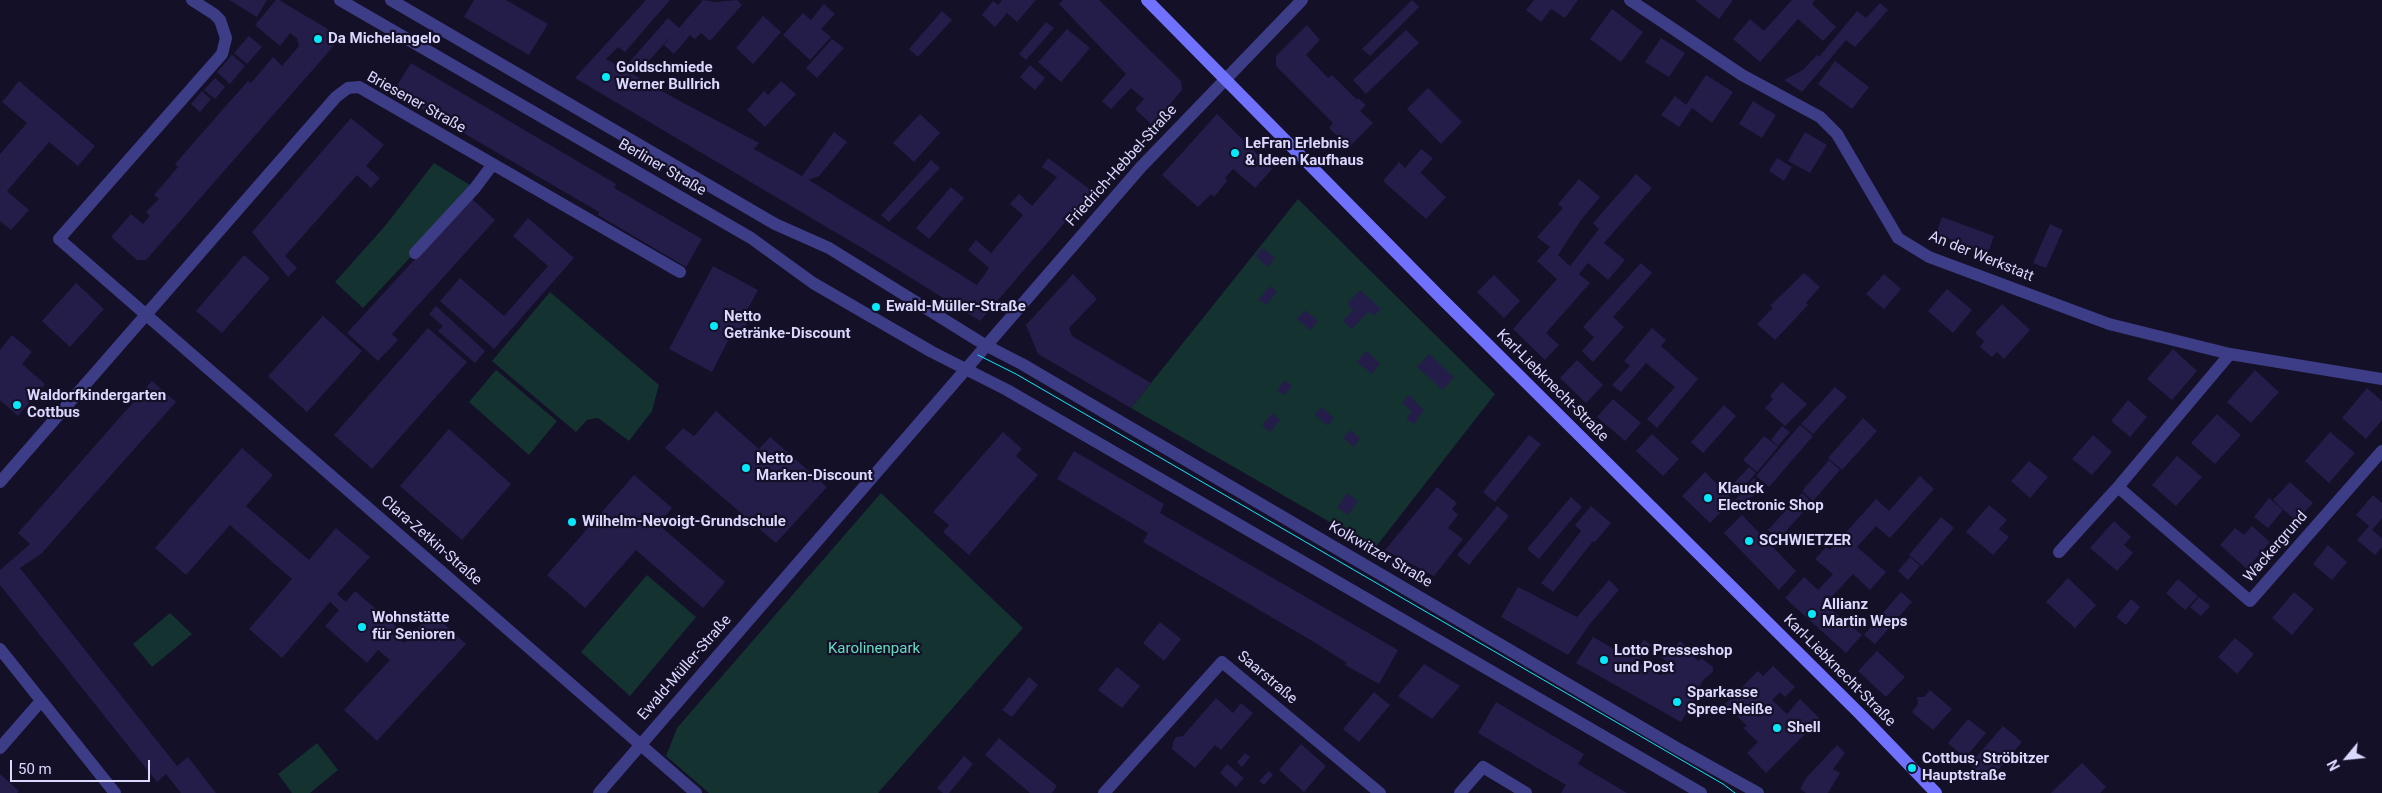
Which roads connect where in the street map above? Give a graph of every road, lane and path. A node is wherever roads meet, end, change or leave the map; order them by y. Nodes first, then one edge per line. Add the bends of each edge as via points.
1 (192, 0) edge
2 (340, 0) edge
3 (391, 0) edge
4 (1146, 0) edge
5 (1302, 0) edge
6 (1630, 0) edge
7 (1225, 80) junction
8 (493, 164) junction
9 (415, 252) dead end
10 (680, 272) dead end
11 (145, 315) junction
12 (985, 346) junction
13 (2230, 354) junction
14 (969, 365) junction
15 (2382, 379) edge
16 (2382, 451) edge
17 (0, 482) edge
18 (2118, 487) junction
19 (2059, 552) dead end
20 (0, 648) edge
21 (41, 701) junction
22 (640, 744) junction
23 (0, 748) edge
24 (115, 793) edge
25 (599, 793) edge
26 (696, 793) edge
27 (1104, 793) edge
28 (1380, 793) edge
29 (1460, 793) edge
30 (1526, 793) edge
31 (1701, 793) edge
32 (1758, 793) edge
33 (1936, 793) edge

1 - 11 street via 220,20 226,38 222,54 59,239
2 - 14 street, Berliner Straße via 750,238 813,283
3 - 12 street, Berliner Straße via 775,224 829,248
4 - 7 main road, Karl-Liebknecht-Straße
5 - 7 street, Friedrich-Hebbel-Straße
6 - 13 street, An der Werkstatt via 1742,75 1820,117 1837,134 1898,238 1929,257 2109,324
7 - 12 street, Friedrich-Hebbel-Straße via 1141,167
7 - 33 main road, Karl-Liebknecht-Straße
8 - 9 street
8 - 10 street, Briesener Straße
8 - 11 street, Briesener Straße via 360,87 348,88 336,97
11 - 17 street, Briesener Straße
11 - 22 street, Clara-Zetkin-Straße
12 - 14 street, Friedrich-Hebbel-Straße
12 - 32 street, Kolkwitzer Straße via 1022,364
13 - 15 street, An der Werkstatt
13 - 18 street
14 - 22 street, Ewald-Müller-Straße
14 - 31 street
16 - 18 street, Wackergrund via 2250,601
18 - 19 street
20 - 21 street
21 - 23 street
21 - 24 street
22 - 25 street, Ewald-Müller-Straße
22 - 26 street, Clara-Zetkin-Straße
27 - 28 street, Saarstraße via 1222,662
29 - 30 street via 1483,767

